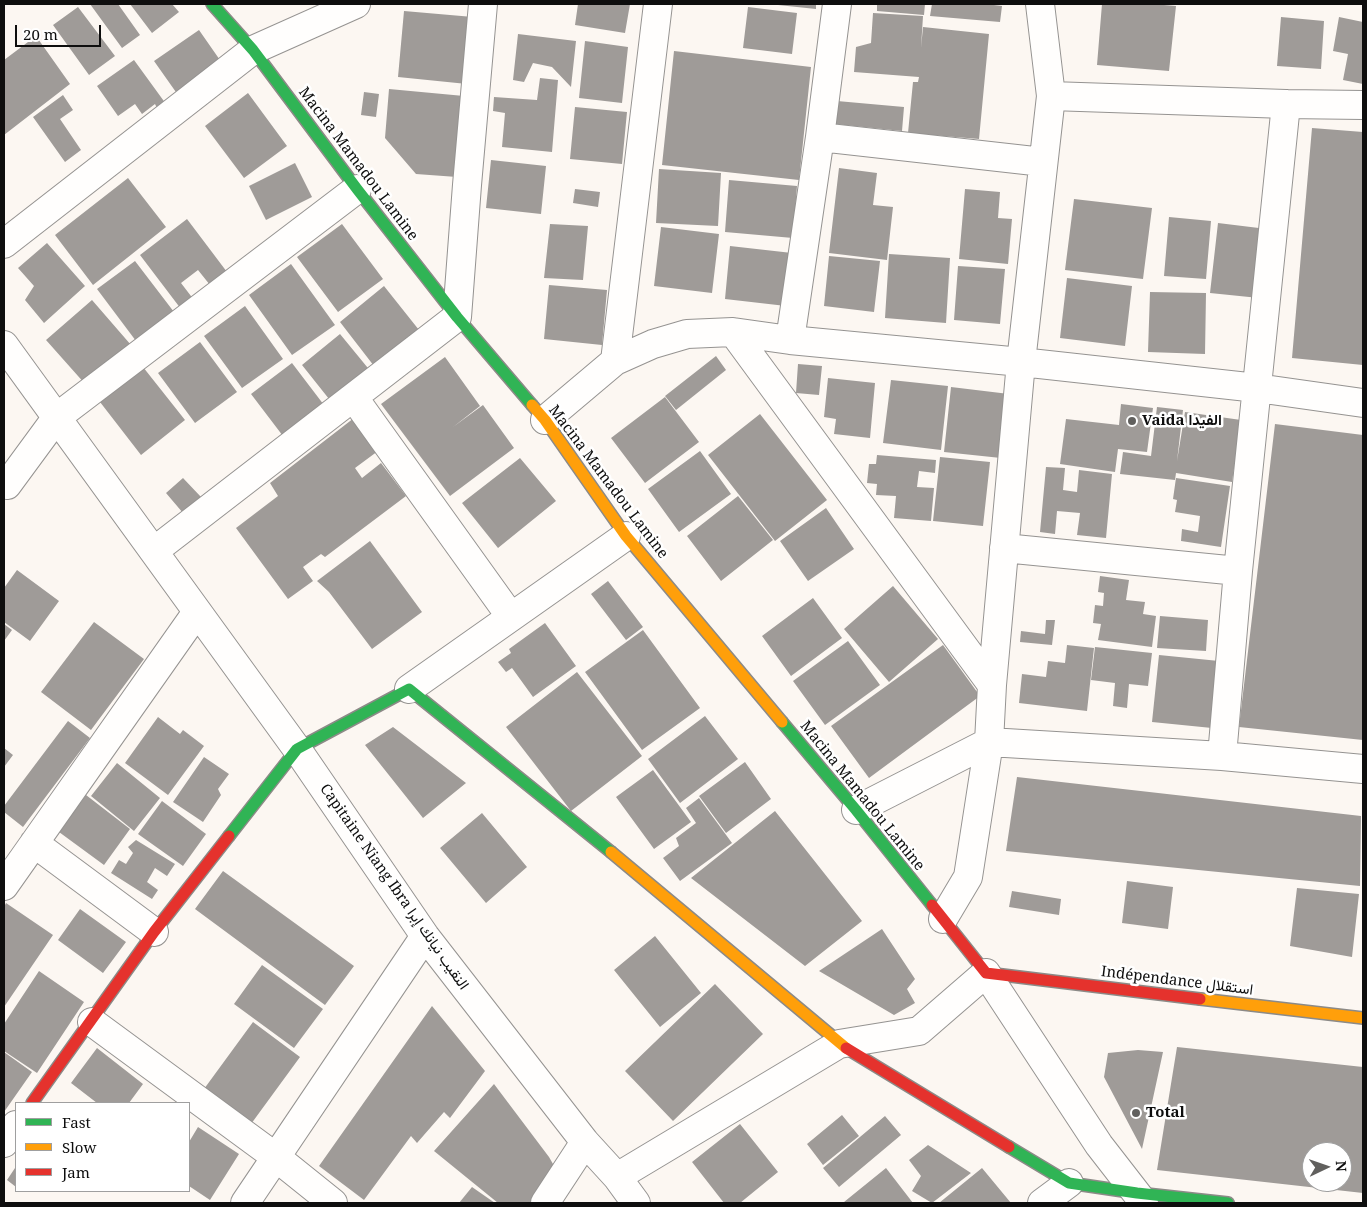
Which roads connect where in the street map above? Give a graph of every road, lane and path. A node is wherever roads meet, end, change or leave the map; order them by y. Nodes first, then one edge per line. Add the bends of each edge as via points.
1 (212, 4) edge
2 (356, 4) edge
3 (482, 4) edge
4 (658, 4) edge
5 (837, 4) edge
6 (1040, 4) edge
7 (253, 50) junction
8 (1050, 96) junction
9 (1286, 104) junction
10 (1363, 104) edge
11 (820, 137) junction
12 (1044, 162) junction
13 (357, 189) junction
14 (4, 244) edge
15 (457, 318) junction
16 (732, 332) junction
17 (790, 340) junction
18 (4, 345) edge
19 (615, 361) junction
20 (1021, 362) junction
21 (1257, 388) junction
22 (354, 398) junction
23 (1363, 403) edge
24 (57, 417) junction
25 (545, 420) junction
26 (5, 486) edge
27 (626, 536) junction
28 (1004, 548) junction
29 (154, 551) junction
30 (1238, 571) junction
31 (196, 612) junction
32 (511, 617) junction
33 (992, 685) junction
34 (409, 689) junction
35 (989, 742) junction
36 (297, 750) junction
37 (1222, 756) junction
38 (1363, 769) edge
39 (856, 810) junction
40 (34, 843) junction
41 (4, 886) edge
42 (943, 919) junction
43 (154, 932) junction
44 (425, 936) junction
45 (986, 973) junction
46 (1363, 1018) edge
47 (92, 1022) junction
48 (839, 1044) junction
49 (33, 1102) edge
50 (15, 1126) edge
51 (585, 1142) junction
52 (4, 1143) edge
53 (277, 1158) junction
54 (617, 1177) junction
55 (1069, 1182) junction
56 (1140, 1198) edge
57 (245, 1203) edge
58 (333, 1203) edge
59 (545, 1203) edge
60 (636, 1203) edge
61 (1042, 1203) edge
62 (1228, 1203) edge

1 - 7 street, Macina Mamadou Lamine
2 - 7 street
3 - 15 street
4 - 19 street
5 - 11 street
6 - 8 street
7 - 13 street, Macina Mamadou Lamine
7 - 14 street
8 - 9 street
8 - 12 street
9 - 10 street
9 - 21 street
11 - 12 street
11 - 17 street
12 - 20 street
13 - 15 street, Macina Mamadou Lamine
13 - 24 street
15 - 22 street
15 - 25 street, Macina Mamadou Lamine
16 - 17 street
16 - 19 street via 687,334 653,344
16 - 33 street
17 - 20 street
18 - 24 street, Capitaine Niang Ibra النقيب نيانك إبرا
19 - 25 street
20 - 21 street
20 - 28 street
21 - 23 street
21 - 30 street
22 - 29 street
22 - 32 street
24 - 26 street
24 - 29 street, Capitaine Niang Ibra النقيب نيانك إبرا
25 - 27 street, Macina Mamadou Lamine
27 - 32 street
27 - 39 street, Macina Mamadou Lamine
28 - 30 street
28 - 33 street
29 - 31 street, Capitaine Niang Ibra النقيب نيانك إبرا
30 - 37 street
31 - 36 street, Capitaine Niang Ibra النقيب نيانك إبرا
31 - 40 street
32 - 34 street
33 - 35 street
34 - 36 street
34 - 48 street via 623,862
35 - 37 street
35 - 39 street
35 - 42 street via 968,877
36 - 43 street
36 - 44 street, Capitaine Niang Ibra النقيب نيانك إبرا
37 - 38 street
39 - 42 street, Macina Mamadou Lamine
40 - 41 street
40 - 43 street
42 - 45 street, Macina Mamadou Lamine
43 - 47 street
44 - 51 street, Capitaine Niang Ibra النقيب نيانك إبرا
44 - 53 street
45 - 46 street, Indépendance استقلال
45 - 48 street via 918,1032
45 - 56 street via 1099,1145
47 - 49 street
47 - 53 street
48 - 54 street
48 - 55 street
50 - 52 street
51 - 54 street, Capitaine Niang Ibra النقيب نيانك إبرا
51 - 59 street
53 - 57 street
53 - 58 street
54 - 60 street, Capitaine Niang Ibra النقيب نيانك إبرا
55 - 56 street
55 - 61 street
56 - 62 street

